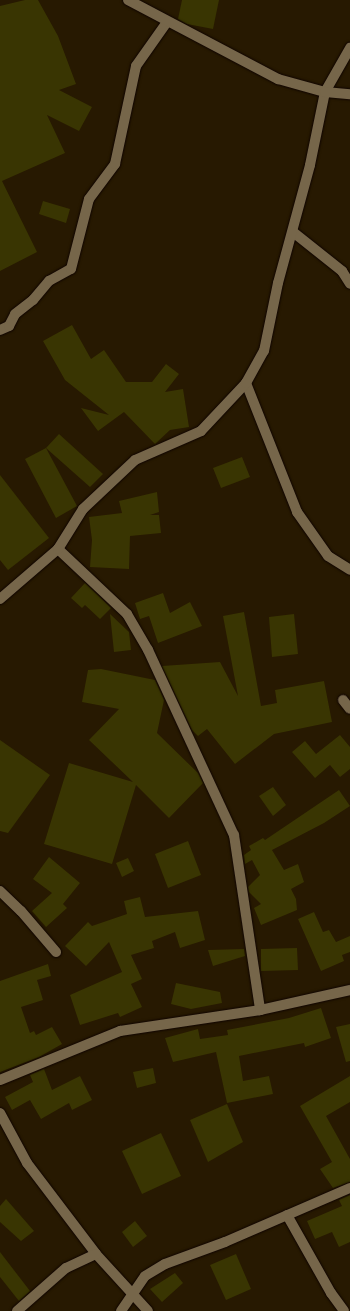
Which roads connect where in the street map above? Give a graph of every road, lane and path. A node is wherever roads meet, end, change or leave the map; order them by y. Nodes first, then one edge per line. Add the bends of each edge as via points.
1 (128, 0) edge
2 (167, 22) junction
3 (350, 48) edge
4 (325, 92) junction
5 (350, 94) edge
6 (293, 232) junction
7 (350, 284) edge
8 (0, 330) edge
9 (246, 383) junction
10 (58, 549) junction
11 (350, 570) edge
12 (0, 599) edge
13 (343, 700) dead end
14 (350, 709) edge
15 (0, 891) edge
16 (56, 952) dead end
17 (350, 990) edge
18 (260, 1010) junction
19 (0, 1080) edge
20 (0, 1113) edge
21 (350, 1188) edge
22 (287, 1215) junction
23 (96, 1254) junction
24 (131, 1294) junction
25 (17, 1311) edge
26 (121, 1311) edge
27 (148, 1311) edge
28 (344, 1311) edge

1 - 2 street
2 - 4 street via 278,79
2 - 8 street via 136,66 115,164 89,199 72,269 49,281 33,300 15,314 8,326
3 - 4 street
4 - 5 street
4 - 6 street
6 - 7 street via 342,271
6 - 9 street via 278,283 264,351
9 - 10 street via 200,431 135,460 83,509
9 - 11 street via 297,512 328,556
10 - 12 street
10 - 18 street via 127,614 148,650 234,835
13 - 14 street
15 - 16 street
17 - 18 street
18 - 19 street via 120,1032
20 - 23 street via 28,1164
21 - 22 street
22 - 24 street via 165,1264 145,1276
22 - 28 street
23 - 24 street
23 - 25 street via 66,1268
24 - 26 street
24 - 27 street

